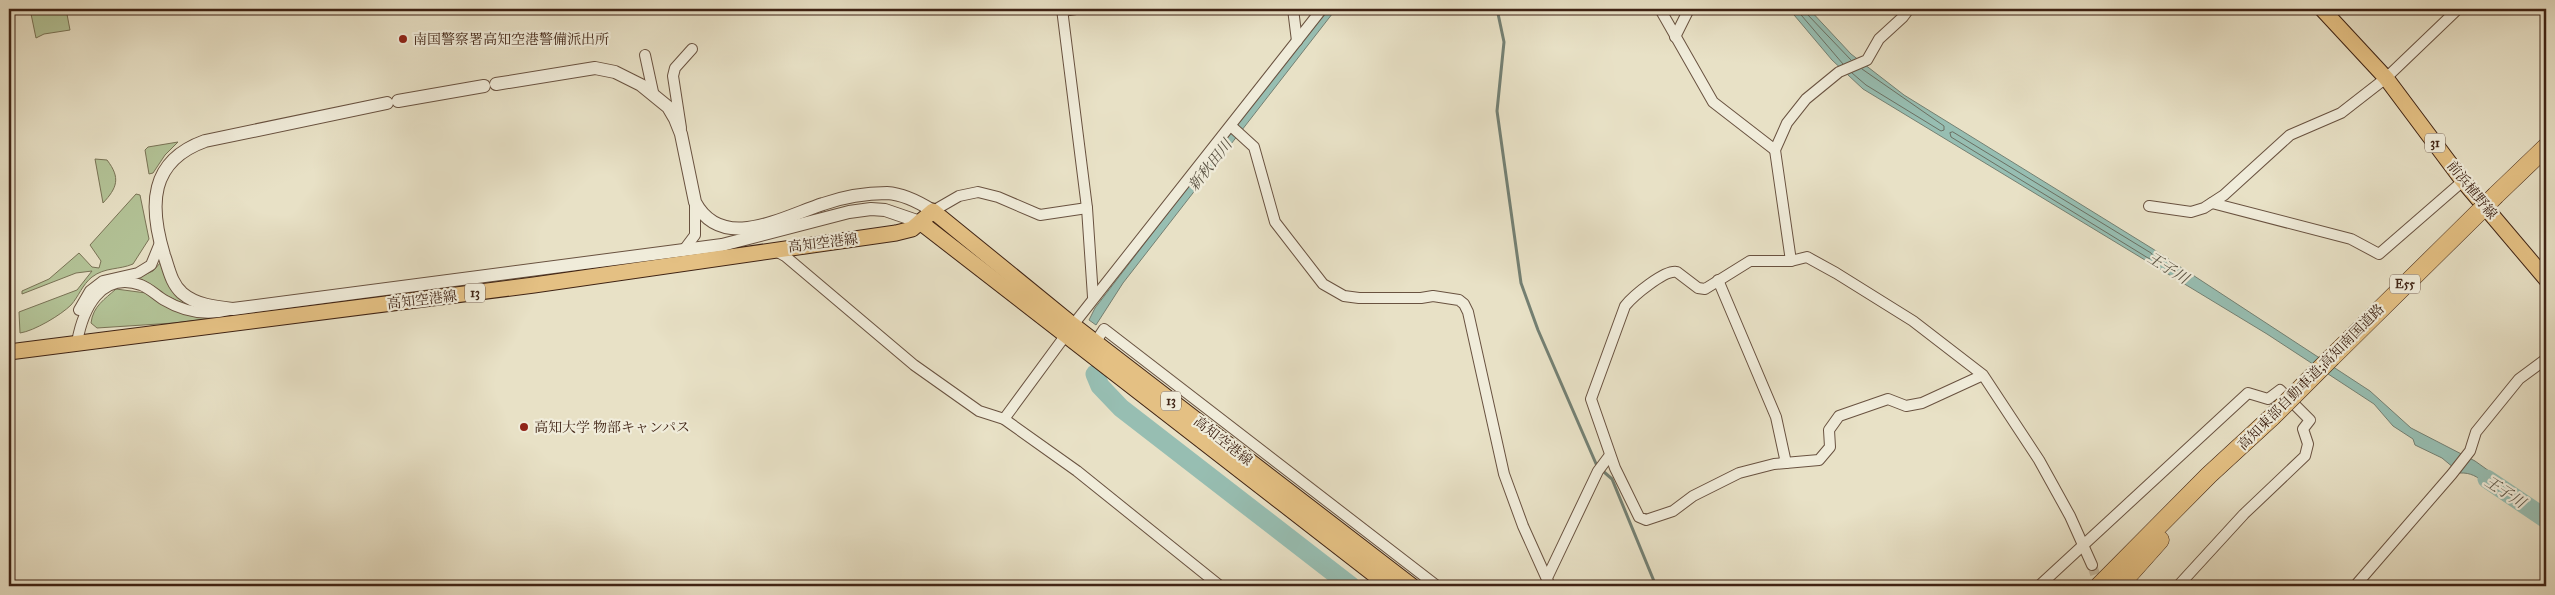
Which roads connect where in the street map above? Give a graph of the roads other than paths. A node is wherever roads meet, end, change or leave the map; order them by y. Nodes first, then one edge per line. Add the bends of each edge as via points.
1 (1076, 9) edge
2 (1293, 9) edge
3 (1322, 9) edge
4 (1660, 9) edge
5 (1689, 9) edge
6 (1909, 9) edge
7 (2322, 9) edge
8 (2458, 9) edge
9 (1062, 10) edge
10 (1675, 37) junction
11 (1297, 41) junction
12 (692, 49) dead end
13 (645, 55) dead end
14 (2386, 78) junction
15 (653, 92) junction
16 (1232, 127) junction
17 (681, 134) junction
18 (2546, 147) edge
19 (1775, 150) junction
20 (2463, 180) junction
21 (695, 202) junction
22 (2212, 203) junction
23 (2149, 206) dead end
24 (1087, 208) junction
25 (933, 211) junction
26 (920, 222) junction
27 (160, 243) junction
28 (773, 249) junction
29 (684, 251) junction
30 (1792, 261) junction
31 (2546, 279) edge
32 (1718, 280) junction
33 (1092, 297) junction
34 (233, 309) junction
35 (1069, 331) junction
36 (77, 342) junction
37 (1095, 342) junction
38 (9, 352) edge
39 (2546, 359) edge
40 (1983, 375) junction
41 (1004, 419) junction
42 (2248, 441) junction
43 (1610, 455) junction
44 (1786, 463) junction
45 (2209, 475) junction
46 (2084, 546) junction
47 (2092, 565) tunnel mouth
48 (1549, 582) edge
49 (1220, 586) edge
50 (1389, 586) edge
51 (1412, 586) edge
52 (1437, 586) edge
53 (2039, 586) edge
54 (2088, 586) edge
55 (2098, 586) edge
56 (2119, 586) edge
57 (2178, 586) edge
58 (2355, 586) edge

1 - 9 street
2 - 11 street
3 - 11 street
4 - 10 street
5 - 10 street
6 - 19 street via 1879,39 1867,60 1839,72 1806,99 1787,122
7 - 14 main road, 前浜植野線 / 31
8 - 14 street
9 - 24 street
10 - 19 street via 1713,102
11 - 16 street
12 - 17 street via 675,68
13 - 15 street
14 - 20 main road, 前浜植野線 / 31
14 - 22 street via 2341,113 2290,135
15 - 17 street via 668,107
15 - 27 street via 628,78 595,68 393,102 222,137 187,148 171,163 157,190 154,208
16 - 33 street
16 - 48 street via 1254,147 1275,222 1323,284 1344,296 1389,299 1433,296 1459,300 1464,304 1504,474
17 - 21 street
18 - 42 highway, 高知東部自動車道;高知南国道路 / E55, bridge
19 - 30 street
20 - 22 street via 2379,254 2351,239
20 - 31 main road, 前浜植野線 / 31
21 - 25 street via 699,210 717,225 736,229 774,222 846,197 873,193 903,196
21 - 29 street via 695,235
22 - 23 street via 2191,212
24 - 25 street via 1040,215 978,192 959,196
24 - 33 street
25 - 26 main road, 高知空港線 / 13
25 - 35 main road, 高知空港線 / 13
26 - 28 main road, 高知空港線 / 13 via 905,232
26 - 29 street via 885,210 871,209
26 - 35 main road, 高知空港線 / 13
27 - 34 street via 171,278 182,293 204,304
27 - 36 street via 155,258 145,270 113,276 90,291 81,304 74,326
28 - 36 main road, 高知空港線 / 13 via 631,272
28 - 41 street via 914,365 979,411
29 - 34 street
30 - 32 street via 1750,261
30 - 40 street via 1807,258 1836,273 1914,321
32 - 43 street via 1701,289 1673,271 1637,294 1626,306 1591,399
32 - 44 street via 1776,416
33 - 35 street
34 - 36 street via 216,314 192,311 172,304 140,285 116,284 100,291 88,306
35 - 37 main road, 高知空港線 / 13
35 - 41 street
35 - 50 main road, 高知空港線 / 13
36 - 38 main road, 高知空港線 / 13
37 - 51 main road, 高知空港線 / 13
37 - 52 street via 1104,329
39 - 58 street via 2512,387 2476,432 2470,451 2452,474
40 - 44 street via 1922,403 1906,406 1888,399 1839,416 1829,430 1830,447 1819,460
40 - 46 street via 2039,460
41 - 49 street via 1077,471
42 - 45 highway, 高知東部自動車道;高知南国道路 / E55
42 - 56 highway
43 - 44 street via 1639,517 1646,520 1672,511 1693,496 1739,473
43 - 48 street via 1598,471
45 - 54 highway via 2170,507
45 - 55 highway, 高知東部自動車道;高知南国道路 / E55
46 - 47 street
46 - 53 street
46 - 57 street via 2248,393 2268,400 2280,390 2310,420 2303,429 2308,444 2305,456 2244,514

